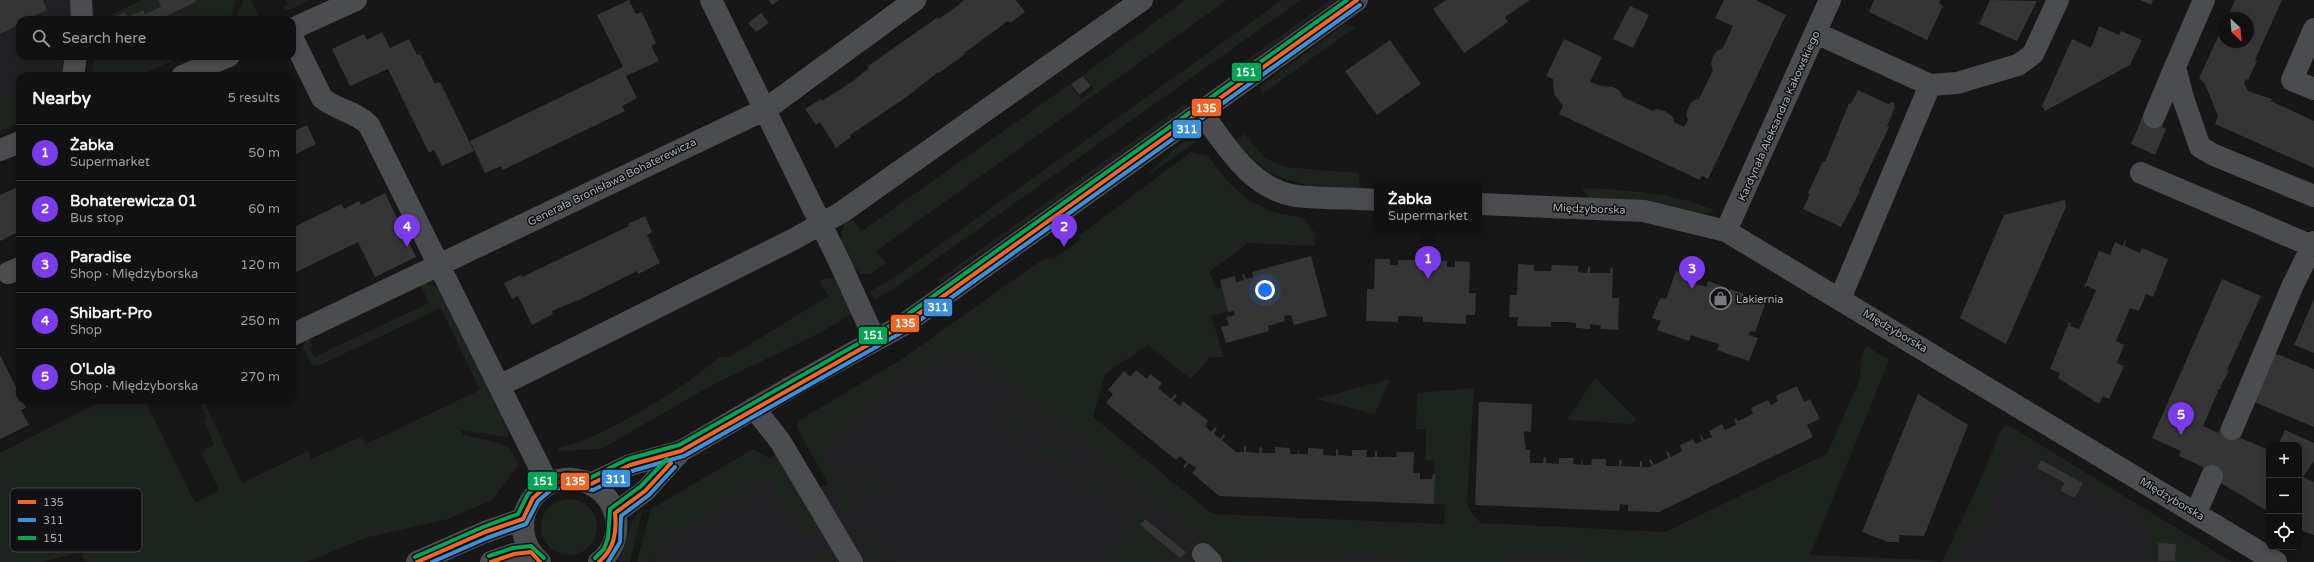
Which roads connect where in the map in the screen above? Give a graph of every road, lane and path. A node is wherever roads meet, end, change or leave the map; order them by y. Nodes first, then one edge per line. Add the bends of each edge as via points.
1 (82, 0) edge
2 (356, 0) edge
3 (712, 0) edge
4 (915, 0) edge
5 (1142, 0) edge
6 (1357, 0) edge
7 (1830, 0) edge
8 (2058, 0) edge
9 (2204, 0) edge
10 (330, 5) edge
11 (82, 16) edge
12 (296, 26) edge
13 (2314, 29) edge
14 (1816, 33) junction
15 (296, 45) edge
16 (75, 60) edge
17 (220, 60) edge
18 (2175, 67) junction
19 (74, 72) edge
20 (191, 72) edge
21 (1930, 85) junction
22 (2314, 89) edge
23 (766, 109) junction
24 (1200, 112) junction
25 (2154, 117) tunnel mouth
26 (16, 144) edge
27 (0, 150) edge
28 (2141, 173) dead end
29 (2314, 196) edge
30 (1374, 200) edge
31 (1482, 204) edge
32 (821, 224) junction
33 (1726, 231) junction
34 (2313, 244) edge
35 (438, 266) junction
36 (1840, 299) junction
37 (296, 333) edge
38 (875, 340) junction
39 (499, 386) junction
40 (754, 408) junction
41 (2232, 429) tunnel mouth
42 (682, 451) junction
43 (2212, 476) tunnel mouth
44 (548, 484) junction
45 (591, 484) junction
46 (615, 513) junction
47 (2196, 513) junction
48 (523, 519) junction
49 (535, 557) edge
50 (417, 562) edge
51 (491, 562) edge
52 (599, 562) edge
53 (852, 562) edge
54 (2276, 562) edge

1 - 11 street
2 - 10 street
3 - 23 street
4 - 23 street, Generała Bronisława Bohaterewicza
5 - 32 street via 950,138
6 - 24 street
7 - 14 street, Kardynała Aleksandra Kakowskiego
8 - 21 street via 2033,54 2018,65 1957,83
9 - 18 street
10 - 12 street
13 - 22 street via 2292,80
14 - 21 street
14 - 33 street, Kardynała Aleksandra Kakowskiego
15 - 35 street via 322,98 328,103 359,115 369,125
16 - 19 street
17 - 20 street
18 - 25 street
18 - 29 street via 2200,147
21 - 36 street
23 - 32 street
23 - 35 street, Generała Bronisława Bohaterewicza
24 - 30 street via 1238,162 1266,185 1296,196
24 - 38 street via 903,325
26 - 27 street
28 - 34 street
31 - 33 street, Międzyborska via 1644,211
32 - 38 street
32 - 39 street
33 - 36 street, Międzyborska
34 - 41 street
35 - 37 street, Generała Bronisława Bohaterewicza
35 - 39 street
36 - 47 street, Międzyborska
38 - 40 street
39 - 44 street
40 - 42 street
40 - 53 street via 780,441
42 - 45 street via 630,465
42 - 46 street via 645,491
43 - 47 street
44 - 45 street via 565,479
44 - 48 street via 532,498
45 - 46 street via 610,501
46 - 52 street via 616,537 611,549
47 - 54 street, Międzyborska
48 - 49 street via 524,536
48 - 50 street via 485,532
49 - 51 street via 514,554

